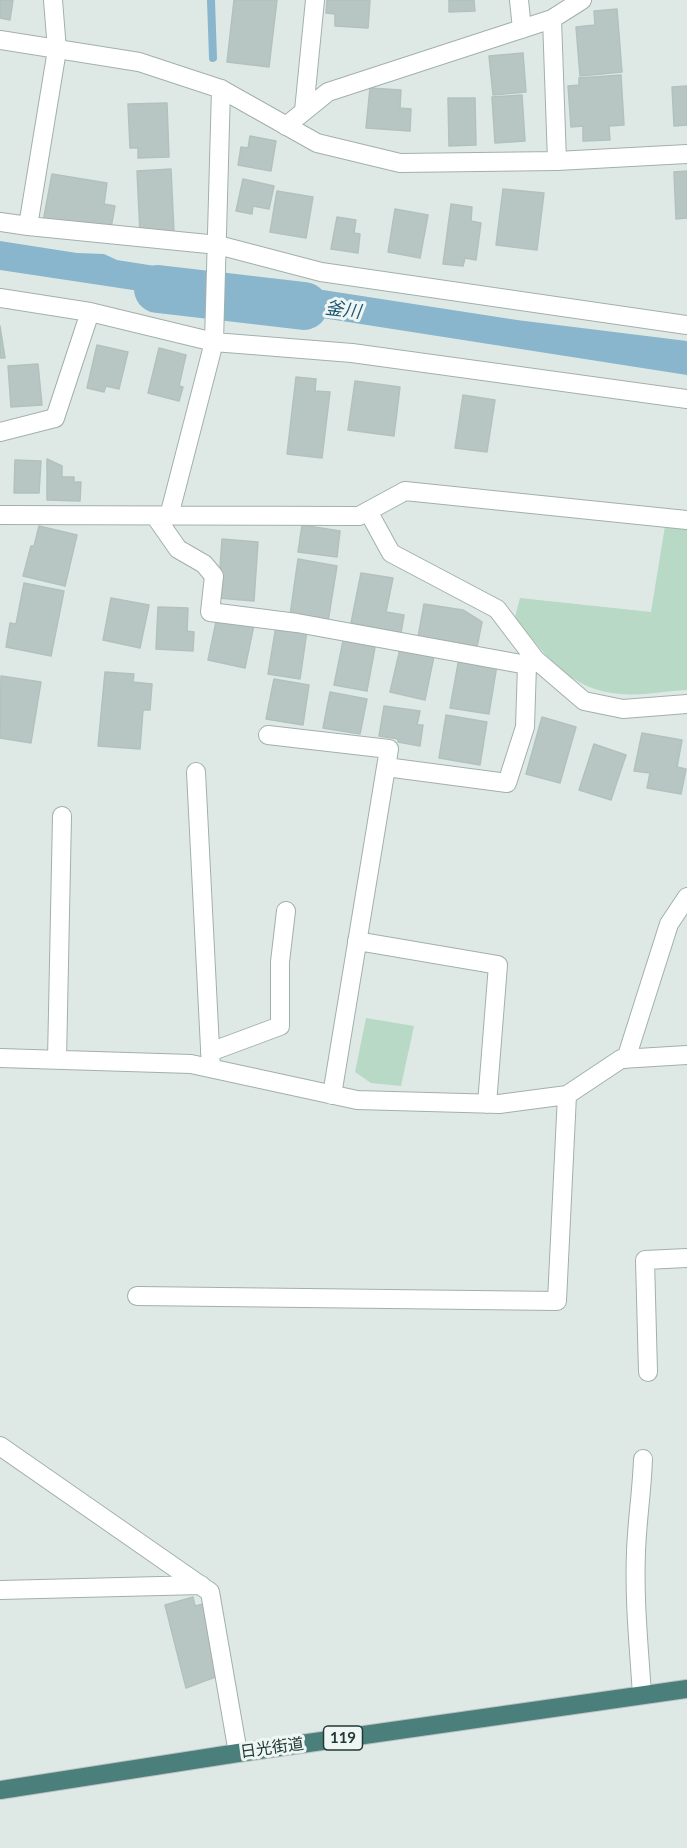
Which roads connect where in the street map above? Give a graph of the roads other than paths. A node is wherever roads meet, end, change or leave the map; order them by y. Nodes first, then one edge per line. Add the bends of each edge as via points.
1 (53, 0) edge
2 (315, 0) edge
3 (519, 0) edge
4 (582, 0) edge
5 (552, 19) junction
6 (522, 29) junction
7 (0, 40) edge
8 (57, 50) junction
9 (221, 89) junction
10 (304, 111) junction
11 (286, 126) junction
12 (687, 154) edge
13 (557, 161) junction
14 (0, 222) edge
15 (28, 226) junction
16 (218, 245) junction
17 (0, 298) edge
18 (90, 312) junction
19 (687, 325) edge
20 (214, 342) junction
21 (687, 399) edge
22 (0, 432) edge
23 (368, 511) junction
24 (0, 515) edge
25 (162, 516) junction
26 (687, 520) edge
27 (531, 662) junction
28 (687, 704) edge
29 (268, 735) dead end
30 (386, 767) junction
31 (196, 771) dead end
32 (62, 816) dead end
33 (687, 897) edge
34 (285, 911) dead end
35 (357, 941) junction
36 (687, 1054) edge
37 (0, 1058) edge
38 (626, 1059) junction
39 (57, 1060) junction
40 (211, 1060) junction
41 (332, 1095) junction
42 (567, 1095) junction
43 (487, 1104) junction
44 (687, 1258) edge
45 (137, 1296) dead end
46 (648, 1372) dead end
47 (0, 1446) edge
48 (643, 1459) dead end
49 (201, 1585) junction
50 (0, 1590) edge
51 (687, 1689) edge
52 (642, 1695) junction
53 (238, 1753) junction
54 (0, 1790) edge

1 - 8 street
2 - 10 street
3 - 6 street
4 - 5 street
5 - 6 street
5 - 13 street
6 - 10 street via 328,92
7 - 8 street
8 - 9 street via 139,62
8 - 15 street
9 - 11 street
9 - 16 street
10 - 11 street
11 - 13 street via 317,143 400,163
12 - 13 street
14 - 15 street
15 - 16 street
16 - 19 street via 321,272
16 - 20 street
17 - 18 street
18 - 20 street
18 - 22 street via 55,418
20 - 21 street via 352,353
20 - 25 street
23 - 25 street via 358,516
23 - 26 street via 405,491
23 - 27 street via 391,554 497,609
24 - 25 street
25 - 27 street via 178,549 204,564 214,576 210,612
27 - 28 street via 584,701 623,709
27 - 30 street via 525,727 507,783
29 - 30 street via 389,749
30 - 35 street
31 - 40 street
32 - 39 street
33 - 38 street via 669,924
34 - 40 street via 280,1026
35 - 41 street
35 - 43 street via 498,965
36 - 38 street
37 - 39 street
38 - 42 street
39 - 40 street via 191,1064
40 - 41 street
41 - 43 street via 357,1100
42 - 43 street
42 - 45 street via 557,1301
44 - 46 street via 645,1260
47 - 49 street
48 - 52 street via 636,1561
49 - 50 street
49 - 53 street via 210,1592
51 - 52 highway, 日光街道 / 119
52 - 53 highway, 日光街道 / 119
53 - 54 highway, 日光街道 / 119

